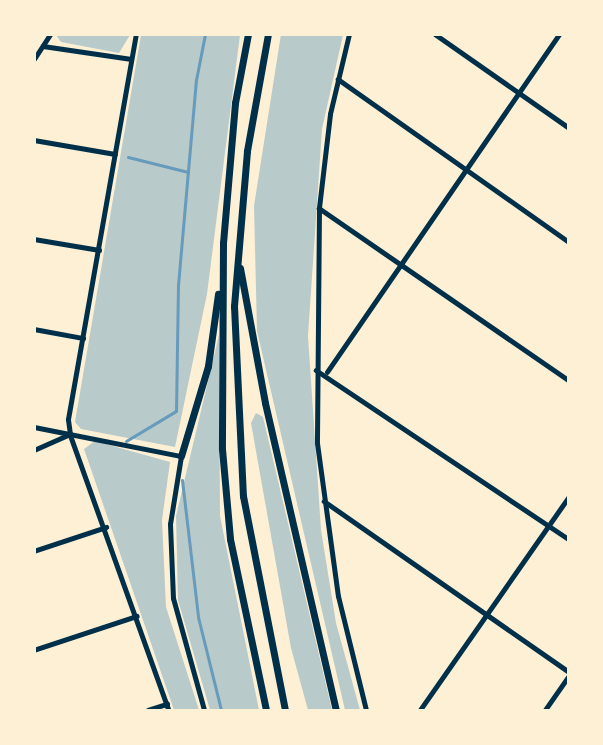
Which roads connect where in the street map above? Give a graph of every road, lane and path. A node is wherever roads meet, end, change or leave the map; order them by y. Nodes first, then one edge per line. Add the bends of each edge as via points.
1 (50, 34) edge
2 (136, 34) edge
3 (248, 34) edge
4 (268, 34) edge
5 (349, 34) edge
6 (435, 34) edge
7 (559, 34) edge
8 (43, 46) junction
9 (34, 59) edge
10 (131, 59) junction
11 (338, 79) junction
12 (518, 92) junction
13 (568, 127) edge
14 (34, 140) edge
15 (116, 154) junction
16 (465, 168) junction
17 (319, 208) junction
18 (34, 239) edge
19 (568, 241) edge
20 (223, 243) junction
21 (99, 250) junction
22 (238, 253) junction
23 (401, 265) junction
24 (34, 329) edge
25 (83, 338) junction
26 (316, 370) junction
27 (327, 372) junction
28 (568, 380) edge
29 (34, 427) edge
30 (70, 434) junction
31 (34, 450) edge
32 (181, 456) junction
33 (568, 498) edge
34 (323, 500) junction
35 (549, 525) junction
36 (106, 527) junction
37 (568, 539) edge
38 (34, 551) edge
39 (487, 614) junction
40 (137, 616) junction
41 (34, 650) edge
42 (568, 671) edge
43 (568, 677) edge
44 (167, 704) junction
45 (148, 711) edge
46 (169, 711) edge
47 (204, 711) edge
48 (266, 711) edge
49 (285, 711) edge
50 (336, 711) edge
51 (366, 711) edge
52 (420, 711) edge
53 (545, 711) edge

1 - 8 street
2 - 10 street
3 - 20 highway via 235,102
4 - 22 highway via 247,151
5 - 11 street
6 - 12 street
7 - 12 street
8 - 9 street
8 - 10 street
10 - 15 street
11 - 16 street
11 - 17 street
12 - 13 street
12 - 16 street
14 - 15 street
15 - 21 street
16 - 19 street
16 - 23 street
17 - 23 street
17 - 26 street
18 - 21 street
20 - 32 highway via 214,337
20 - 48 highway via 224,485 245,625
21 - 25 street
22 - 49 highway via 234,306 243,496
22 - 50 highway via 265,403
23 - 27 street
23 - 28 street
24 - 25 street
25 - 30 street via 68,419
26 - 27 street
26 - 34 street
27 - 35 street
29 - 30 street
30 - 31 street
30 - 32 street
30 - 36 street
32 - 47 street via 170,524 173,598
33 - 35 street
34 - 39 street
34 - 51 street via 338,596
35 - 37 street
35 - 39 street
36 - 38 street
36 - 40 street
39 - 42 street
39 - 52 street
40 - 41 street
40 - 44 street
43 - 53 street
44 - 45 street
44 - 46 street

